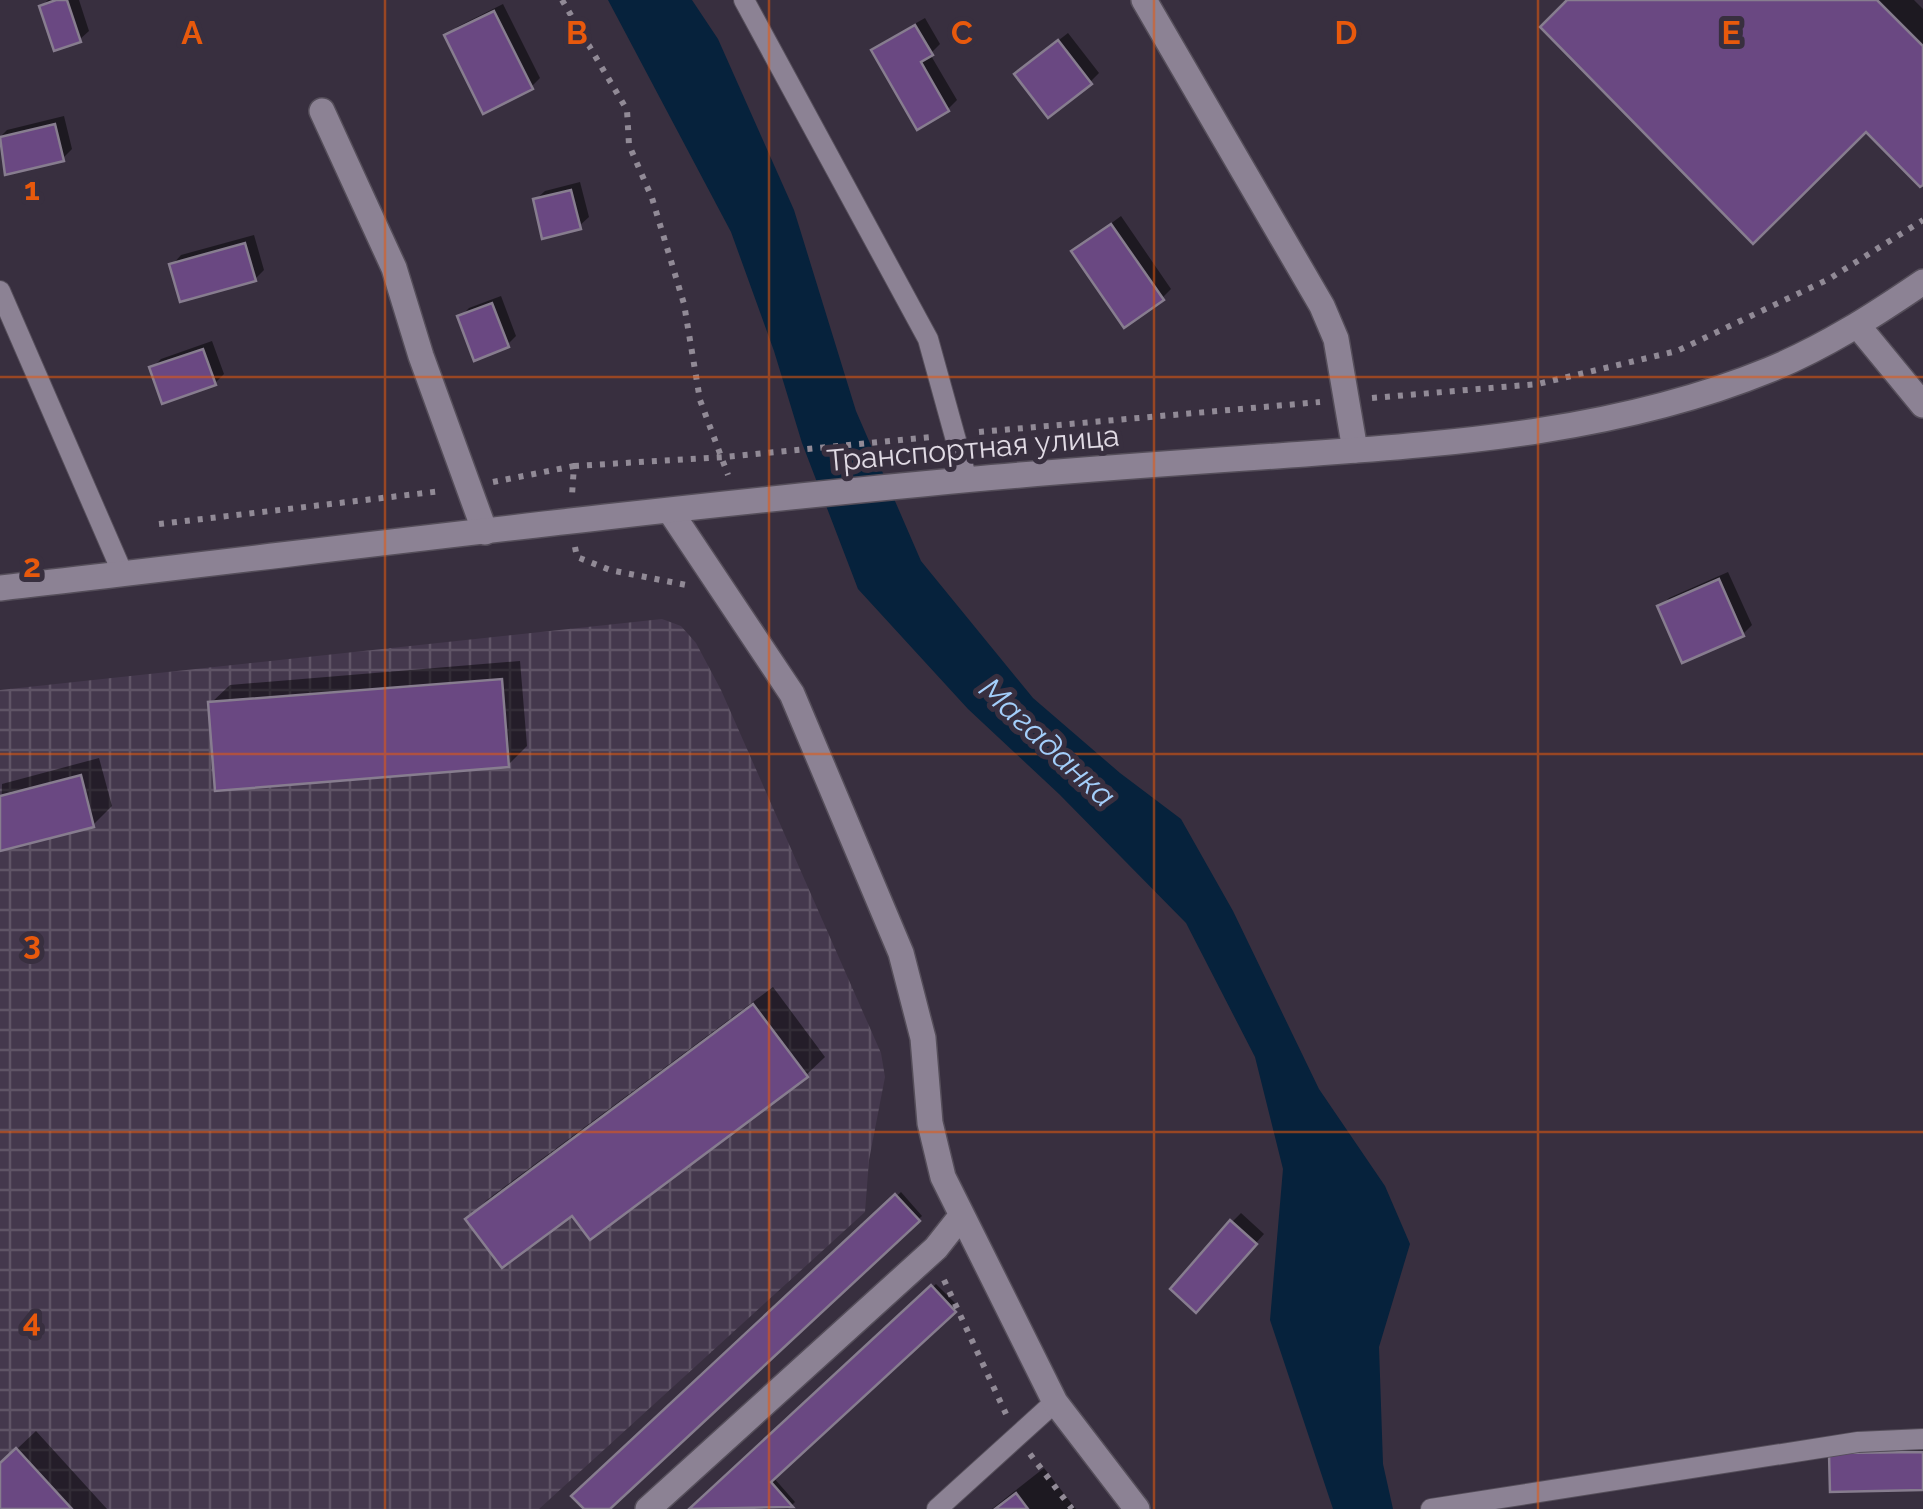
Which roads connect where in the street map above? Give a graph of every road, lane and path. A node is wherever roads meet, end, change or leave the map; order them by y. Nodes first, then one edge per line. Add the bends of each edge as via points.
1 (562, 0) edge
2 (744, 0) edge
3 (1144, 0) edge
4 (322, 112) dead end
5 (1923, 220) edge
6 (1923, 282) edge
7 (0, 291) edge
8 (1858, 326) junction
9 (1347, 399) junction
10 (1923, 405) edge
11 (953, 434) junction
12 (1355, 450) junction
13 (723, 457) junction
14 (574, 466) dead end
15 (967, 480) junction
16 (738, 502) junction
17 (670, 511) junction
18 (485, 532) junction
19 (123, 574) junction
20 (0, 588) edge
21 (962, 1215) junction
22 (936, 1248) junction
23 (1055, 1402) junction
24 (1017, 1437) junction
25 (1923, 1439) edge
26 (648, 1509) edge
27 (937, 1509) edge
28 (1072, 1509) edge
29 (1137, 1509) edge
30 (1432, 1509) edge

1 - 13 path via 627,110 629,145 652,198 700,400
2 - 11 lane via 928,338
3 - 9 street via 1322,306
4 - 18 street via 394,268
5 - 9 path via 1829,280 1677,352 1538,384
6 - 8 street, Транспортная улица
7 - 19 lane
8 - 10 street
8 - 12 street, Транспортная улица via 1709,392 1604,419
9 - 11 path
9 - 12 street
11 - 13 path
11 - 15 lane
12 - 15 street, Транспортная улица
13 - 14 path
13 - 16 path
15 - 16 street, Транспортная улица
16 - 17 street, Транспортная улица
17 - 18 street, Транспортная улица
17 - 21 street via 782,679 823,764 901,953 924,1038 935,1150
18 - 19 street, Транспортная улица
19 - 20 street, Транспортная улица
21 - 22 street
21 - 23 street
22 - 24 path via 937,1265
22 - 26 street
23 - 24 lane
23 - 29 street
24 - 27 lane
24 - 28 path
25 - 30 lane via 1858,1442

